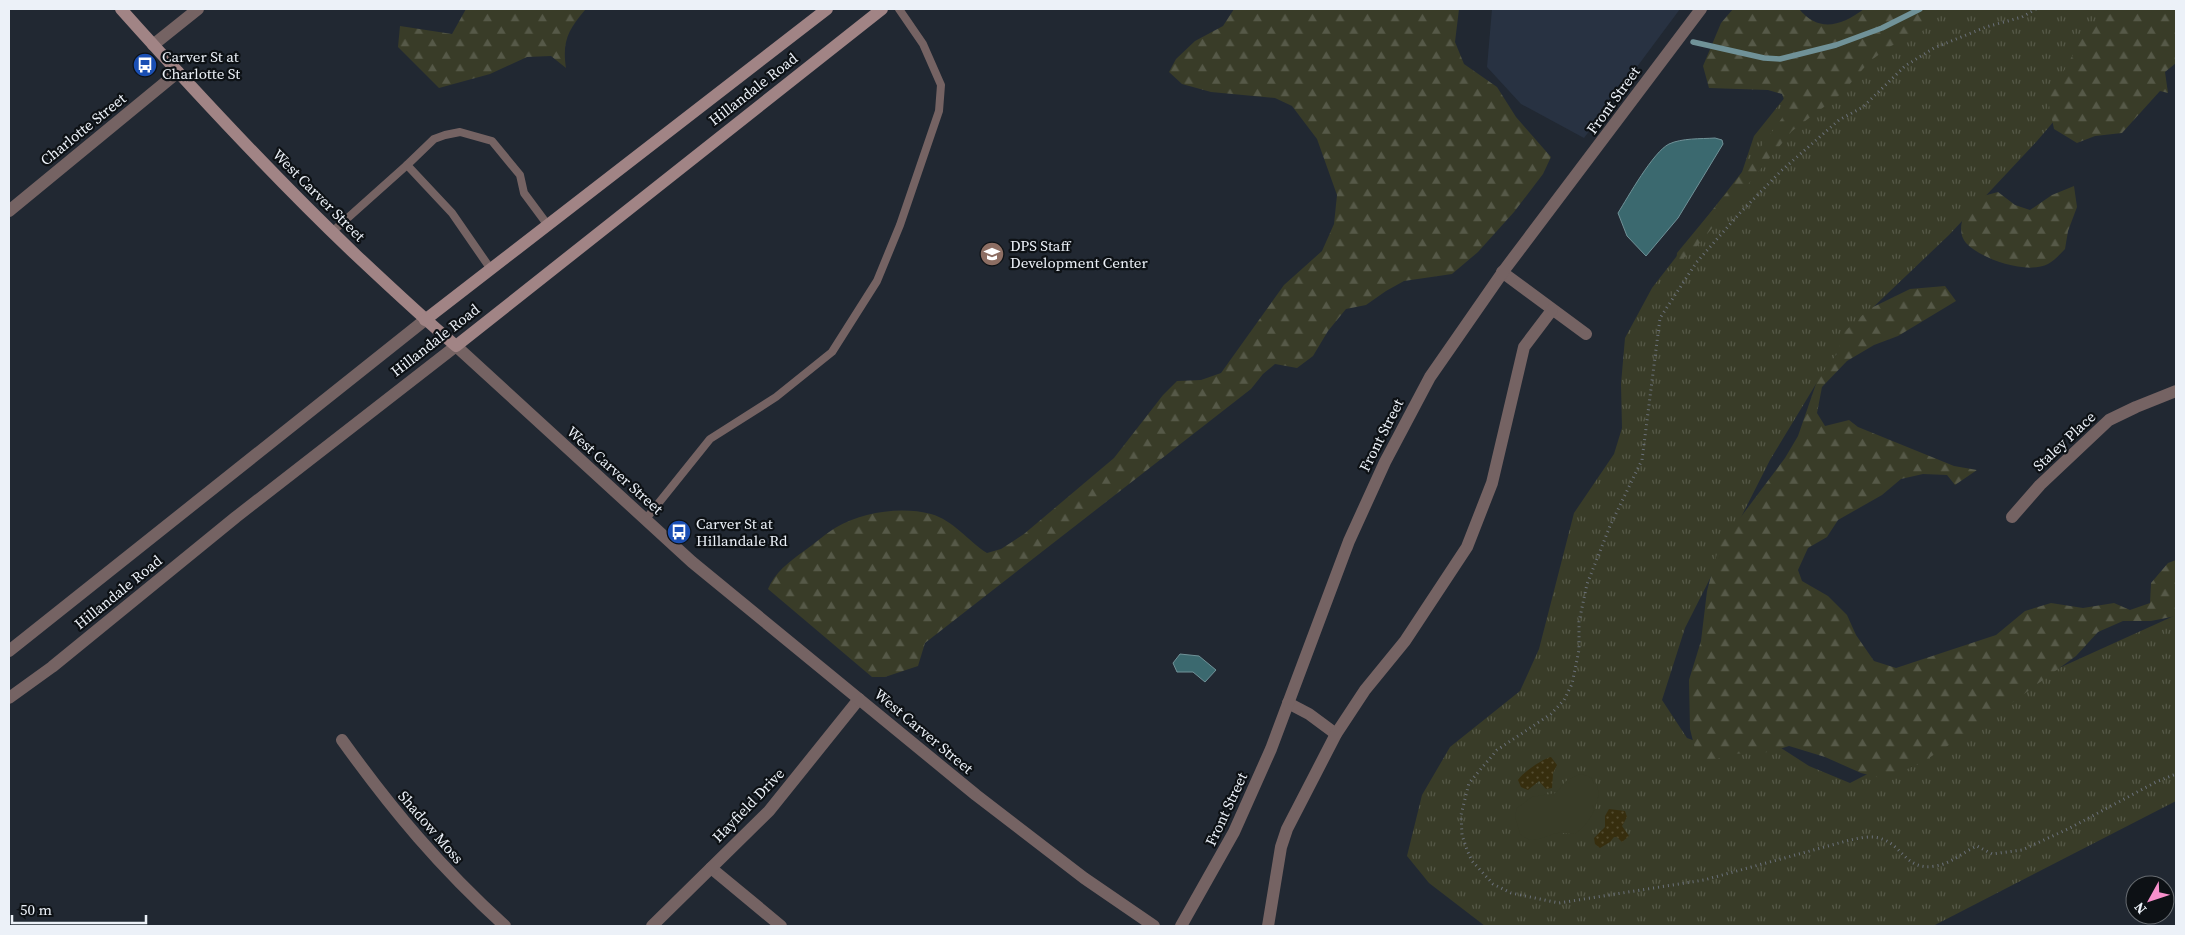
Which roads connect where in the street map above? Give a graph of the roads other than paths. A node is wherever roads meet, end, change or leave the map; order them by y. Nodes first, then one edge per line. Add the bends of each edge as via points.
1 (121, 9) edge
2 (198, 9) edge
3 (827, 9) edge
4 (882, 9) edge
5 (899, 9) edge
6 (1701, 9) edge
7 (153, 45) junction
8 (178, 72) junction
9 (407, 165) junction
10 (9, 211) edge
11 (547, 224) junction
12 (332, 232) junction
13 (490, 268) junction
14 (1502, 272) junction
15 (1552, 310) junction
16 (424, 320) junction
17 (1586, 334) dead end
18 (456, 346) junction
19 (2176, 391) edge
20 (2012, 517) dead end
21 (645, 520) junction
22 (9, 651) edge
23 (9, 698) edge
24 (859, 699) junction
25 (1288, 703) junction
26 (1336, 734) junction
27 (342, 740) dead end
28 (711, 868) junction
29 (505, 926) edge
30 (652, 926) edge
31 (781, 926) edge
32 (1154, 926) edge
33 (1181, 926) edge
34 (1268, 926) edge

1 - 7 main road, West Carver Street
2 - 7 street
3 - 11 main road, Hillandale Road
4 - 18 main road, Hillandale Road
5 - 21 lane via 923,44 941,85 938,110 900,225 877,281 832,352 776,397 710,439
6 - 14 street, Front Street
7 - 8 main road, West Carver Street
8 - 10 street, Charlotte Street
8 - 12 main road, West Carver Street
9 - 11 lane via 434,139 445,135 460,132 492,141 520,175 524,193
9 - 12 lane
9 - 13 lane via 452,213
11 - 13 main road, Hillandale Road
12 - 16 main road, West Carver Street
13 - 16 main road, Hillandale Road
14 - 15 street
14 - 25 street, Front Street via 1430,376 1385,462 1349,541
15 - 17 street
15 - 26 street via 1524,347 1492,483 1467,547 1406,641 1365,690
16 - 18 main road, West Carver Street
16 - 22 street, Hillandale Road
18 - 21 street, West Carver Street
18 - 23 street, Hillandale Road
19 - 20 street, Staley Place via 2110,420 2040,485
21 - 24 street, West Carver Street
24 - 28 street, Hayfield Drive via 787,791
24 - 32 street, West Carver Street via 1073,870
25 - 26 street
25 - 33 street, Front Street via 1234,832
26 - 34 street via 1280,847
27 - 29 street, Shadow Moss via 380,794 420,842 466,891
28 - 30 street, Hayfield Drive
28 - 31 street

